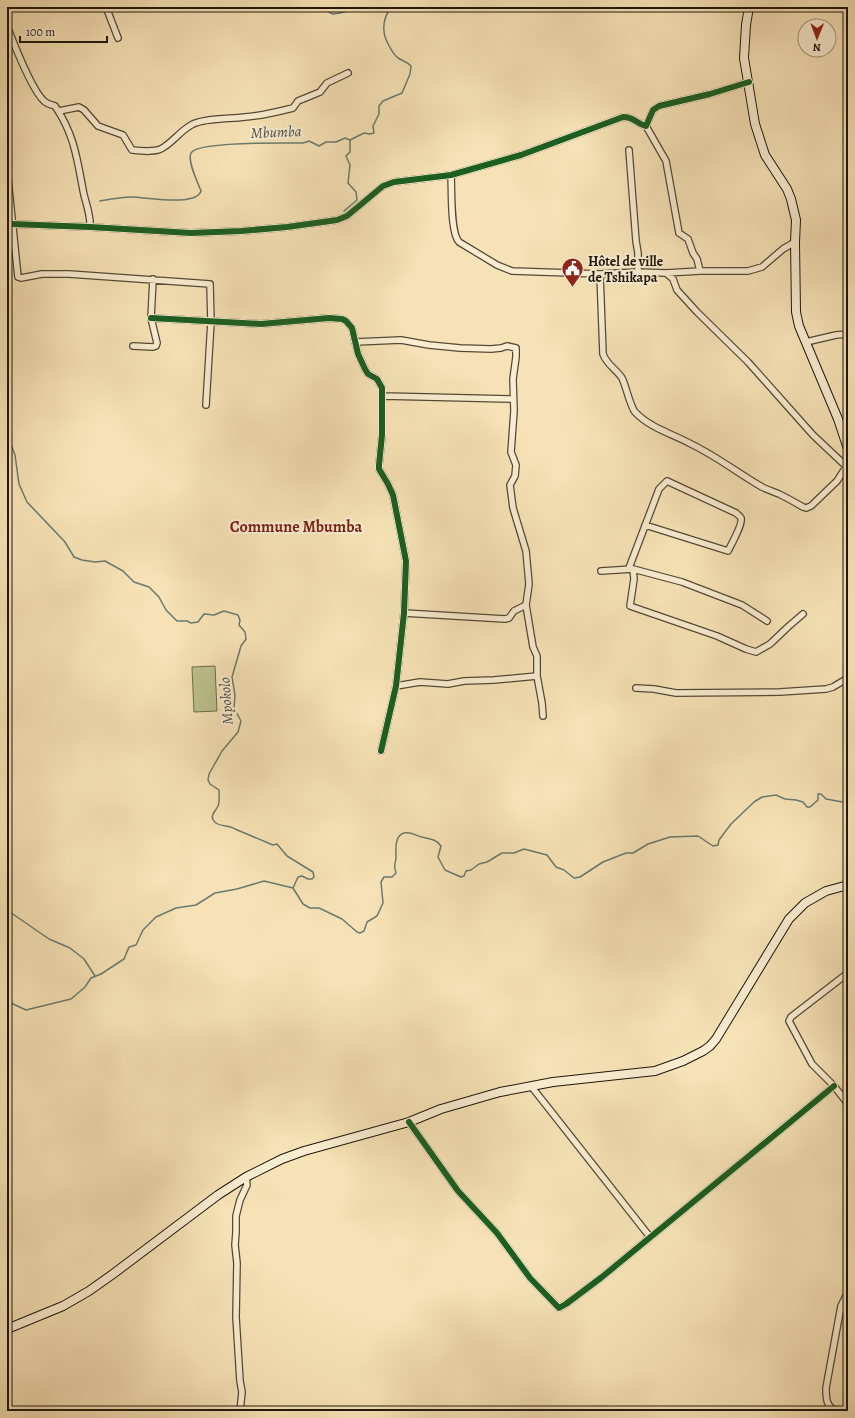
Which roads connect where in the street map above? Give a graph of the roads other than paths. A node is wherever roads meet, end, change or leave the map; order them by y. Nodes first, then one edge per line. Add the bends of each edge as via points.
1 (106, 7) edge
2 (750, 7) edge
3 (7, 26) edge
4 (118, 38) dead end
5 (348, 73) dead end
6 (749, 82) junction
7 (59, 110) junction
8 (646, 126) junction
9 (629, 150) dead end
10 (7, 169) edge
11 (451, 175) junction
12 (8, 187) edge
13 (12, 224) junction
14 (90, 227) junction
15 (795, 242) junction
16 (700, 271) junction
17 (638, 272) junction
18 (666, 273) junction
19 (600, 274) junction
20 (153, 279) junction
21 (151, 318) junction
22 (211, 322) junction
23 (848, 334) edge
24 (355, 342) junction
25 (806, 342) junction
26 (133, 346) dead end
27 (383, 396) junction
28 (513, 399) junction
29 (206, 405) dead end
30 (848, 449) edge
31 (847, 468) edge
32 (645, 525) junction
33 (631, 568) junction
34 (601, 570) dead end
35 (526, 605) junction
36 (404, 613) junction
37 (803, 614) dead end
38 (767, 621) dead end
39 (537, 676) junction
40 (848, 678) edge
41 (396, 686) junction
42 (636, 688) dead end
43 (543, 716) dead end
44 (381, 751) dead end
45 (848, 885) edge
46 (848, 973) edge
47 (531, 1086) junction
48 (834, 1086) junction
49 (848, 1104) edge
50 (409, 1122) junction
51 (246, 1177) junction
52 (650, 1237) junction
53 (848, 1292) edge
54 (7, 1329) edge
55 (240, 1411) edge
56 (835, 1411) edge

1 - 4 street
2 - 6 main road via 744,58
3 - 7 street via 32,83 44,101
5 - 7 street via 327,83 320,92 298,101 293,108 276,113 194,124 163,148 144,152 132,150 123,135 98,126 79,107
6 - 8 street via 663,104 653,110
6 - 15 main road via 755,124 765,155 791,199 796,220
7 - 14 street via 78,159 91,220
8 - 11 street via 630,117 623,117 520,155
8 - 16 street via 666,161 680,233 688,239
9 - 17 street
10 - 12 street
11 - 14 street via 394,182 384,186 347,216 337,220 241,231 191,233
11 - 19 street via 453,228 459,242 508,270
12 - 13 street
13 - 14 street
13 - 20 street via 17,273 21,278 42,274
15 - 16 street via 762,267 748,271
15 - 25 main road via 796,312
16 - 18 street
17 - 18 street
17 - 19 street
18 - 31 street via 697,312 748,362 813,435
19 - 31 street via 603,354 605,361 622,378 636,413 658,428 726,463 763,487 806,508 811,506
20 - 21 street
20 - 22 street via 210,284
21 - 22 street
21 - 26 street via 156,346
22 - 24 street via 261,324 342,319 352,328
22 - 29 street
23 - 25 street
24 - 27 street via 365,369 377,379
24 - 28 street via 401,340 429,345 491,349 511,346 516,348
25 - 30 main road
27 - 28 street
27 - 36 street via 379,465 393,495 406,561
28 - 35 street via 511,452 516,465 515,476 510,485 513,508 526,551 529,584
32 - 32 street via 659,489 667,481 736,513 741,519 728,552
32 - 33 street
33 - 34 street
33 - 37 street via 634,579 630,606 756,652 770,644
33 - 38 street via 682,582 742,605
35 - 36 street via 514,611 508,619
35 - 39 street via 533,647 537,656
36 - 41 street
39 - 41 street via 448,684 420,682
39 - 43 street
40 - 42 street via 826,689 780,692 676,692
41 - 44 street
45 - 47 main road via 826,891 805,903 789,919 716,1039 703,1051 655,1071
46 - 48 street via 789,1020 812,1064
47 - 50 main road via 441,1109
47 - 52 street
48 - 49 street
48 - 52 street
50 - 51 main road via 304,1151
50 - 52 street via 458,1191 557,1307 566,1304 596,1282
51 - 54 main road via 89,1291 63,1306
51 - 55 street via 247,1185 236,1216 234,1245 237,1263 236,1317 242,1392
53 - 56 street via 841,1306 826,1388 829,1406

